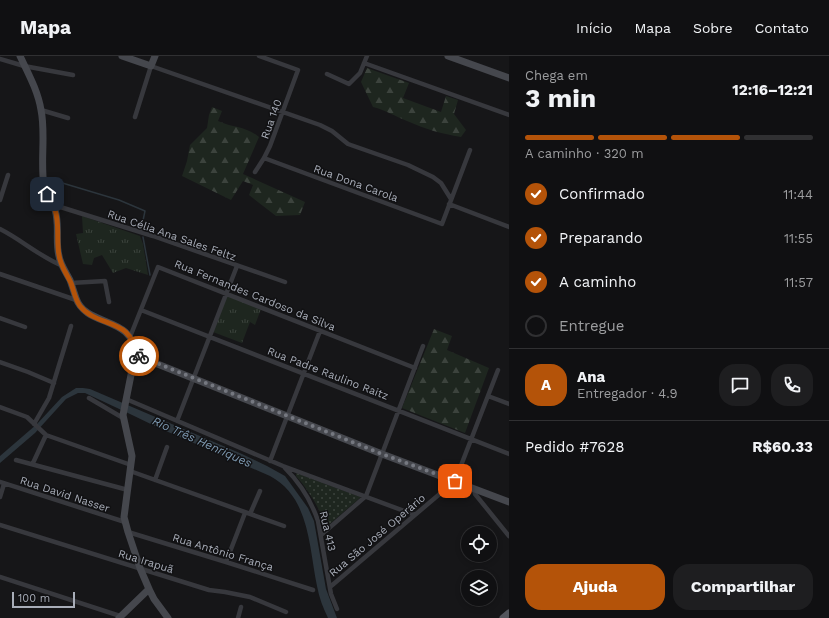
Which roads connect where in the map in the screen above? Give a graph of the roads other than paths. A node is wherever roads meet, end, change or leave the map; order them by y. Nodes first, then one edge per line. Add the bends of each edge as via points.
1 (20, 56) edge
2 (122, 56) edge
3 (155, 56) edge
4 (258, 56) edge
5 (367, 56) edge
6 (448, 56) edge
7 (0, 59) edge
8 (364, 63) junction
9 (24, 66) junction
10 (151, 66) junction
11 (327, 74) dead end
12 (73, 75) dead end
13 (509, 78) edge
14 (42, 110) junction
15 (283, 111) junction
16 (509, 115) edge
17 (135, 117) dead end
18 (68, 118) dead end
19 (470, 150) dead end
20 (264, 158) junction
21 (255, 172) dead end
22 (8, 175) dead end
23 (2, 187) edge
24 (451, 198) junction
25 (0, 200) edge
26 (449, 204) junction
27 (54, 205) junction
28 (509, 227) edge
29 (0, 230) edge
30 (63, 266) junction
31 (237, 266) junction
32 (0, 274) edge
33 (284, 282) dead end
34 (71, 283) junction
35 (226, 294) junction
36 (76, 300) junction
37 (109, 302) dead end
38 (141, 310) junction
39 (0, 318) edge
40 (71, 326) dead end
41 (25, 327) dead end
42 (320, 331) junction
43 (130, 337) junction
44 (210, 337) junction
45 (423, 346) dead end
46 (135, 355) junction
47 (0, 362) edge
48 (415, 368) junction
49 (498, 370) dead end
50 (304, 374) junction
51 (194, 378) junction
52 (54, 383) junction
53 (488, 396) junction
54 (89, 398) dead end
55 (126, 401) junction
56 (509, 404) edge
57 (0, 407) edge
58 (399, 411) junction
59 (123, 415) junction
60 (288, 415) junction
61 (177, 421) junction
62 (35, 425) junction
63 (44, 433) junction
64 (471, 439) junction
65 (167, 448) dead end
66 (382, 454) junction
67 (509, 454) edge
68 (16, 460) dead end
69 (270, 461) junction
70 (33, 463) junction
71 (283, 466) junction
72 (131, 468) junction
73 (155, 480) junction
74 (455, 481) junction
75 (2, 483) edge
76 (474, 489) junction
77 (128, 490) junction
78 (260, 491) dead end
79 (366, 496) junction
80 (0, 497) edge
81 (509, 502) edge
82 (248, 513) junction
83 (415, 515) junction
84 (125, 522) junction
85 (0, 526) edge
86 (284, 526) dead end
87 (128, 532) junction
88 (321, 535) junction
89 (509, 536) edge
90 (226, 562) junction
91 (140, 568) junction
92 (0, 577) edge
93 (330, 587) junction
94 (149, 589) junction
95 (313, 590) dead end
96 (241, 607) dead end
97 (337, 609) dead end
98 (286, 612) dead end
99 (509, 613) edge
100 (122, 617) edge
101 (168, 618) edge
102 (238, 618) edge
103 (503, 618) edge

1 - 9 street
2 - 10 street
3 - 10 street
4 - 15 street, Rua 140 via 298,70
5 - 8 street
6 - 13 street
7 - 9 street
8 - 11 street via 358,76 349,84
8 - 16 street
9 - 12 street
9 - 14 street
10 - 15 street
10 - 17 street
14 - 18 street
14 - 27 street via 44,186
15 - 20 street, Rua 140
15 - 24 street via 320,124 348,144 433,177 441,183
19 - 24 street
20 - 21 street, Rua 140
20 - 26 street, Rua Dona Carola via 442,224
22 - 23 street
23 - 25 street
24 - 26 street
26 - 28 street
27 - 30 street via 57,218 57,245
27 - 31 street, Rua Célia Ana Sales Feltz
29 - 30 street
30 - 34 street
31 - 33 street, Rua Célia Ana Sales Feltz
31 - 35 street
32 - 36 street
34 - 36 street
34 - 37 street via 105,281
35 - 38 street, Rua Fernandes Cardoso da Silva via 158,266
35 - 42 street, Rua Fernandes Cardoso da Silva
35 - 44 street
36 - 43 street via 86,312 123,329
38 - 43 street, Rua Fernandes Cardoso da Silva
38 - 44 street, Rua Padre Raulino Raitz
39 - 41 street
40 - 52 street
42 - 48 street, Rua Fernandes Cardoso da Silva
42 - 50 street
43 - 46 street
44 - 50 street, Rua Padre Raulino Raitz
44 - 51 street
45 - 48 street
46 - 51 street
46 - 55 street
47 - 52 street
48 - 58 street
49 - 53 street, Rua São José Operário
50 - 58 street, Rua Padre Raulino Raitz
50 - 60 street
51 - 60 street
51 - 61 street
52 - 62 street via 47,404
53 - 56 street
53 - 64 street, Rua São José Operário
54 - 59 street
55 - 59 street
55 - 61 street
57 - 62 street via 24,416
58 - 64 street, Rua Padre Raulino Raitz
58 - 66 street
59 - 72 street via 131,449
60 - 66 street
60 - 69 street
61 - 69 street
62 - 63 street
63 - 70 street
63 - 72 street
64 - 67 street, Rua Padre Raulino Raitz
64 - 74 street, Rua São José Operário
65 - 73 street
66 - 74 street
66 - 79 street
68 - 70 street
69 - 71 street
70 - 77 street
71 - 79 street
71 - 88 street, Rua 413 via 311,502
72 - 73 street
72 - 77 street
73 - 82 street
74 - 76 street
74 - 83 street, Rua São José Operário
75 - 80 street
75 - 84 street, Rua David Nasser
76 - 81 street
76 - 89 street via 475,494
77 - 84 street via 124,510
78 - 82 street
79 - 83 street
79 - 88 street
82 - 86 street
82 - 90 street
83 - 93 street, Rua São José Operário
84 - 87 street
85 - 91 street, Rua Irapuã
87 - 90 street, Rua Antônio França
87 - 91 street
88 - 93 street, Rua 413
90 - 95 street, Rua Antônio França
91 - 94 street
91 - 98 street, Rua Irapuã via 209,590 250,597
92 - 100 street
93 - 97 street, Rua 413
94 - 100 street
94 - 101 street
96 - 102 street
99 - 103 main road

